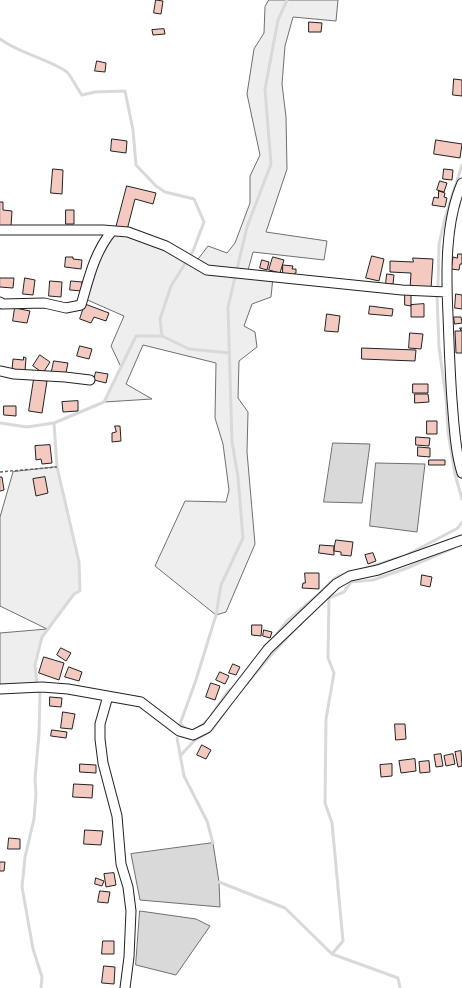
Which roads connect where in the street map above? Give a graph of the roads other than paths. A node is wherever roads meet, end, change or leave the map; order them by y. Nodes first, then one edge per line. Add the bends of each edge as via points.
1 (462, 182) edge
2 (0, 230) edge
3 (112, 231) junction
4 (447, 292) junction
5 (0, 302) edge
6 (0, 371) edge
7 (90, 380) dead end
8 (462, 473) edge
9 (462, 540) edge
10 (0, 689) edge
11 (108, 696) junction
12 (125, 988) edge

1 - 4 street via 448,243
2 - 3 street
3 - 4 street via 128,232 166,246 207,270 402,290
3 - 5 street via 95,258 81,305 66,308 44,303
4 - 8 street via 455,435
6 - 7 street
9 - 11 street via 378,570 350,576 336,584 268,649 207,728 193,735 179,731 141,702
10 - 11 street via 42,687
11 - 12 street via 100,724 100,739 103,763 117,816 121,864 128,887 131,911

